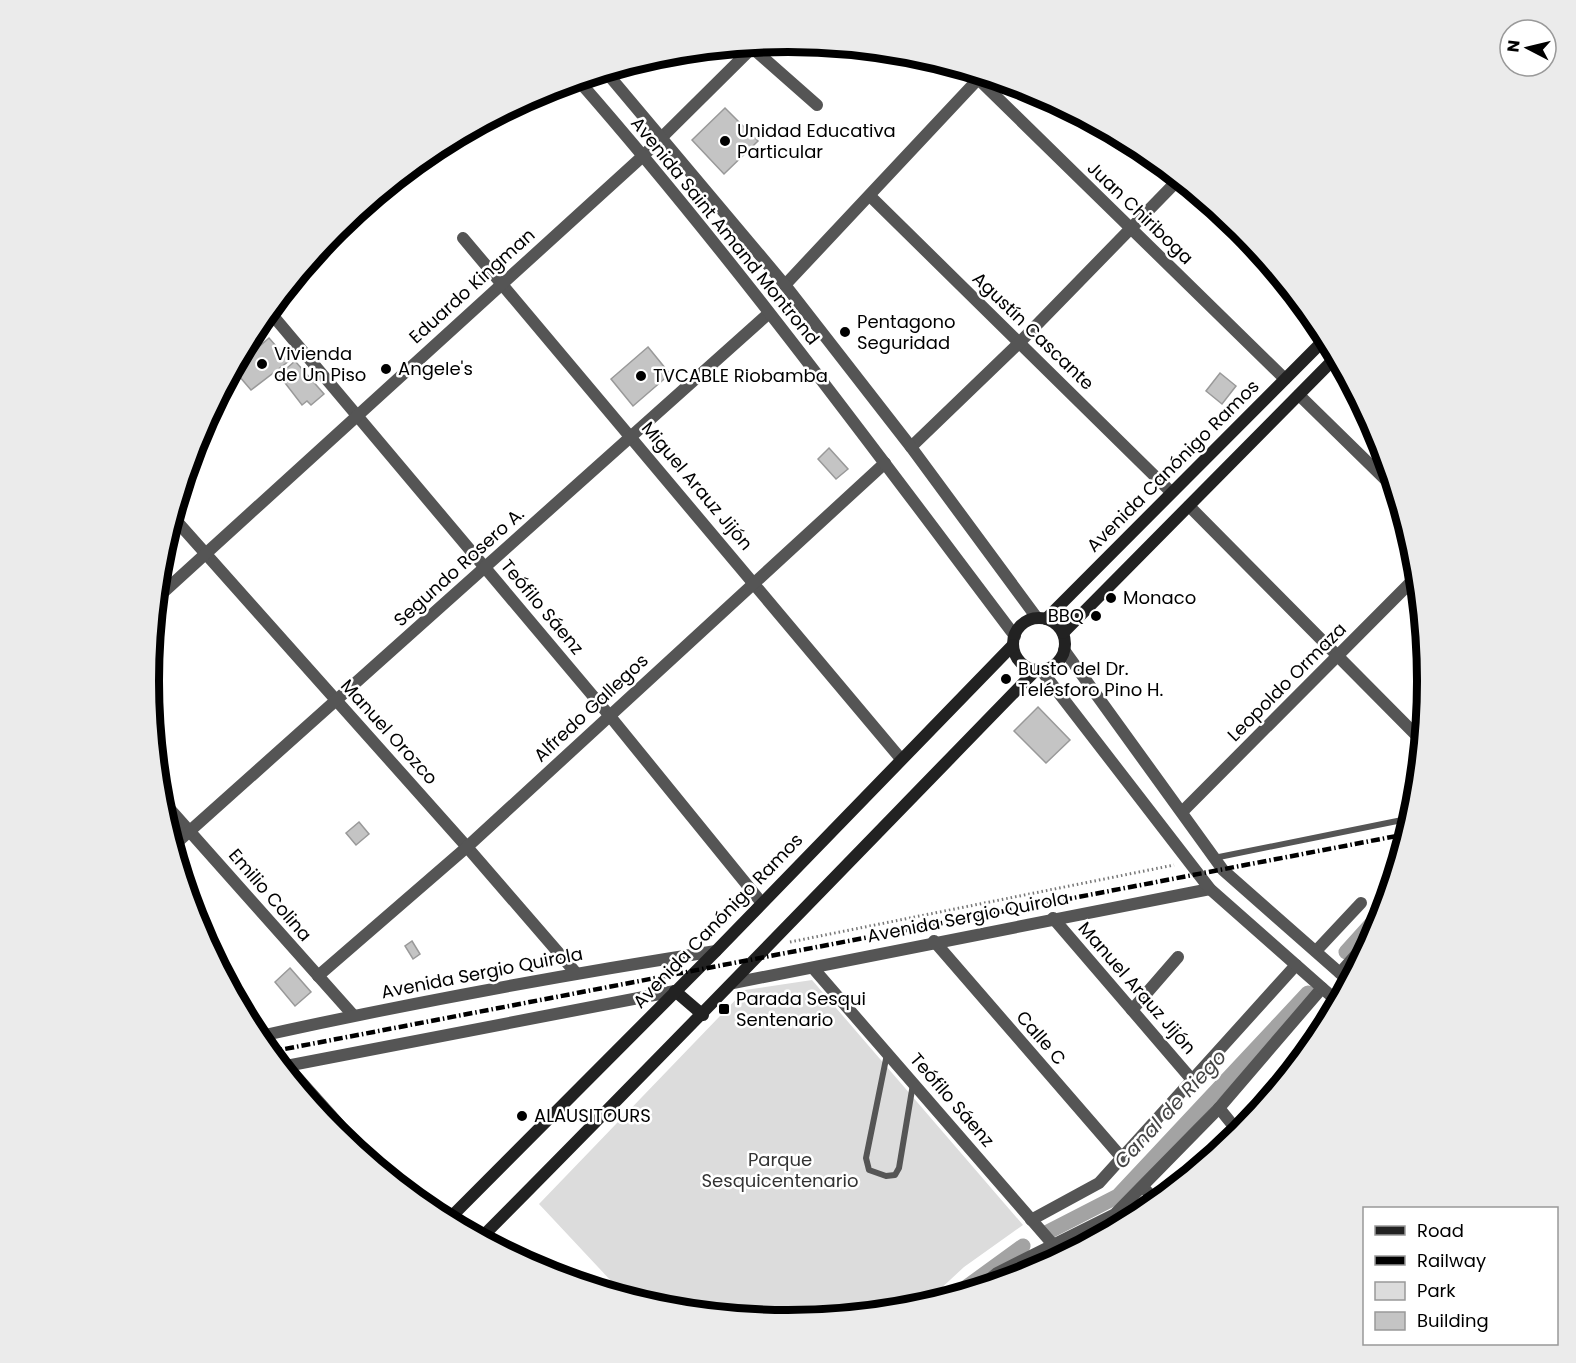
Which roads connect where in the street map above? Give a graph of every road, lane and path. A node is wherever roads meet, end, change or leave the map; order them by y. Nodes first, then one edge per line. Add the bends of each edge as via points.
1 (760, 53) edge
2 (744, 54) edge
3 (611, 78) edge
4 (972, 81) edge
5 (987, 85) edge
6 (584, 87) edge
7 (817, 105) dead end
8 (662, 138) junction
9 (644, 155) junction
10 (1174, 184) edge
11 (870, 196) junction
12 (1129, 228) junction
13 (463, 238) dead end
14 (502, 282) junction
15 (785, 285) junction
16 (768, 314) junction
17 (275, 318) edge
18 (1019, 343) junction
19 (1319, 345) edge
20 (1330, 363) edge
21 (1285, 379) junction
22 (1299, 395) junction
23 (356, 415) junction
24 (632, 436) junction
25 (911, 447) junction
26 (885, 463) junction
27 (1384, 478) edge
28 (1171, 492) junction
29 (1189, 506) junction
30 (179, 524) edge
31 (206, 554) junction
32 (485, 567) junction
33 (755, 582) junction
34 (1409, 584) edge
35 (166, 590) edge
36 (1042, 619) junction
37 (1063, 633) junction
38 (1014, 640) junction
39 (1064, 650) junction
40 (1338, 657) junction
41 (1039, 670) junction
42 (336, 700) junction
43 (609, 715) junction
44 (1415, 736) edge
45 (901, 759) junction
46 (173, 812) edge
47 (1182, 812) junction
48 (1401, 820) edge
49 (190, 831) junction
50 (179, 841) edge
51 (467, 847) junction
52 (1214, 858) junction
53 (1188, 862) junction
54 (1210, 888) junction
55 (761, 902) junction
56 (1361, 903) dead end
57 (1053, 918) junction
58 (934, 941) junction
59 (768, 946) junction
60 (716, 951) junction
61 (1316, 951) junction
62 (1178, 957) dead end
63 (1353, 959) edge
64 (1296, 964) junction
65 (813, 968) junction
66 (576, 973) junction
67 (1340, 973) junction
68 (318, 976) junction
69 (1343, 976) edge
70 (733, 983) junction
71 (1322, 988) junction
72 (675, 992) junction
73 (1332, 997) edge
74 (1132, 1010) junction
75 (353, 1015) junction
76 (703, 1015) junction
77 (267, 1034) edge
78 (888, 1054) junction
79 (290, 1066) edge
80 (1193, 1081) junction
81 (913, 1084) junction
82 (1219, 1108) junction
83 (1233, 1126) edge
84 (1122, 1158) junction
85 (1143, 1187) junction
86 (1150, 1195) edge
87 (454, 1214) edge
88 (1031, 1220) junction
89 (486, 1233) edge
90 (1052, 1243) junction
91 (1058, 1250) edge
92 (994, 1276) edge

1 - 7 street
2 - 8 street, Eduardo Kingman
3 - 8 street, Avenida Saint Amand Montrond
4 - 11 street
5 - 12 street, Juan Chiriboga
6 - 9 street, Avenida Saint Amand Montrond
8 - 9 street, Eduardo Kingman
8 - 15 street, Avenida Saint Amand Montrond
9 - 14 street, Eduardo Kingman
9 - 16 street, Avenida Saint Amand Montrond
10 - 12 street
11 - 15 street
11 - 18 street, Agustín Cascante
12 - 18 street
12 - 21 street, Juan Chiriboga
13 - 14 street, Miguel Arauz Jijón
14 - 23 street, Eduardo Kingman
14 - 24 street, Miguel Arauz Jijón
15 - 25 street, Avenida Saint Amand Montrond
16 - 24 street, Segundo Rosero A.
16 - 26 street, Avenida Saint Amand Montrond
17 - 23 street, Teófilo Sáenz
18 - 25 street
18 - 28 street, Agustín Cascante
19 - 21 main road, Avenida Canónigo Ramos
20 - 22 main road
21 - 28 main road, Avenida Canónigo Ramos
22 - 27 street
22 - 29 main road
23 - 31 street, Eduardo Kingman
23 - 32 street, Teófilo Sáenz
24 - 32 street, Segundo Rosero A.
24 - 33 street, Miguel Arauz Jijón
25 - 36 street, Avenida Saint Amand Montrond
26 - 33 street, Alfredo Gallegos
26 - 38 street, Avenida Saint Amand Montrond
28 - 36 main road, Avenida Canónigo Ramos
29 - 37 main road
29 - 40 street
30 - 31 street, Manuel Orozco
31 - 35 street, Eduardo Kingman
31 - 42 street, Manuel Orozco
32 - 42 street, Segundo Rosero A.
32 - 43 street, Teófilo Sáenz
33 - 43 street, Alfredo Gallegos
33 - 45 street, Miguel Arauz Jijón
34 - 40 street, Leopoldo Ormaza
36 - 37 main road
36 - 38 main road, Avenida Canónigo Ramos via 1021,625
37 - 39 main road
38 - 41 main road via 1020,661
38 - 45 main road, Avenida Canónigo Ramos
39 - 41 main road via 1056,664
39 - 47 street
40 - 44 street
40 - 47 street, Leopoldo Ormaza
41 - 53 street
41 - 59 main road
42 - 49 street, Segundo Rosero A.
42 - 51 street, Manuel Orozco
43 - 51 street, Alfredo Gallegos
43 - 55 street, Teófilo Sáenz
45 - 55 main road, Avenida Canónigo Ramos
46 - 49 street, Emilio Colina
47 - 52 street
48 - 52 lane
49 - 50 street, Segundo Rosero A.
49 - 68 street, Emilio Colina
51 - 66 street, Manuel Orozco
51 - 68 street, Alfredo Gallegos
52 - 61 street via 1222,870
53 - 54 street
53 - 59 path
54 - 57 street, Avenida Sergio Quirola
54 - 64 street
55 - 60 main road, Avenida Canónigo Ramos
56 - 61 street
57 - 58 street, Avenida Sergio Quirola
57 - 74 street, Manuel Arauz Jijón
58 - 65 street, Avenida Sergio Quirola
58 - 84 street, Calle C
59 - 70 main road
60 - 66 street, Avenida Sergio Quirola
60 - 72 main road, Avenida Canónigo Ramos
61 - 67 street
62 - 74 street
63 - 67 street
64 - 71 street
64 - 80 street
65 - 70 street, Avenida Sergio Quirola
65 - 78 street, Teófilo Sáenz
66 - 75 street, Avenida Sergio Quirola
67 - 69 street
68 - 75 street, Emilio Colina
70 - 76 main road
71 - 73 street
71 - 82 street
72 - 76 main road
72 - 79 street
72 - 87 main road, Avenida Canónigo Ramos
74 - 80 street, Manuel Arauz Jijón
75 - 77 street, Avenida Sergio Quirola
76 - 89 main road
78 - 81 street, Teófilo Sáenz
78 - 81 lane via 866,1158 869,1170 877,1174 895,1175 899,1168
80 - 84 street
81 - 88 street, Teófilo Sáenz
82 - 83 street
82 - 85 street
84 - 88 street via 1100,1183
85 - 86 street
85 - 90 street via 1115,1214
88 - 90 street, Teófilo Sáenz
90 - 91 street, Teófilo Sáenz
90 - 92 street

